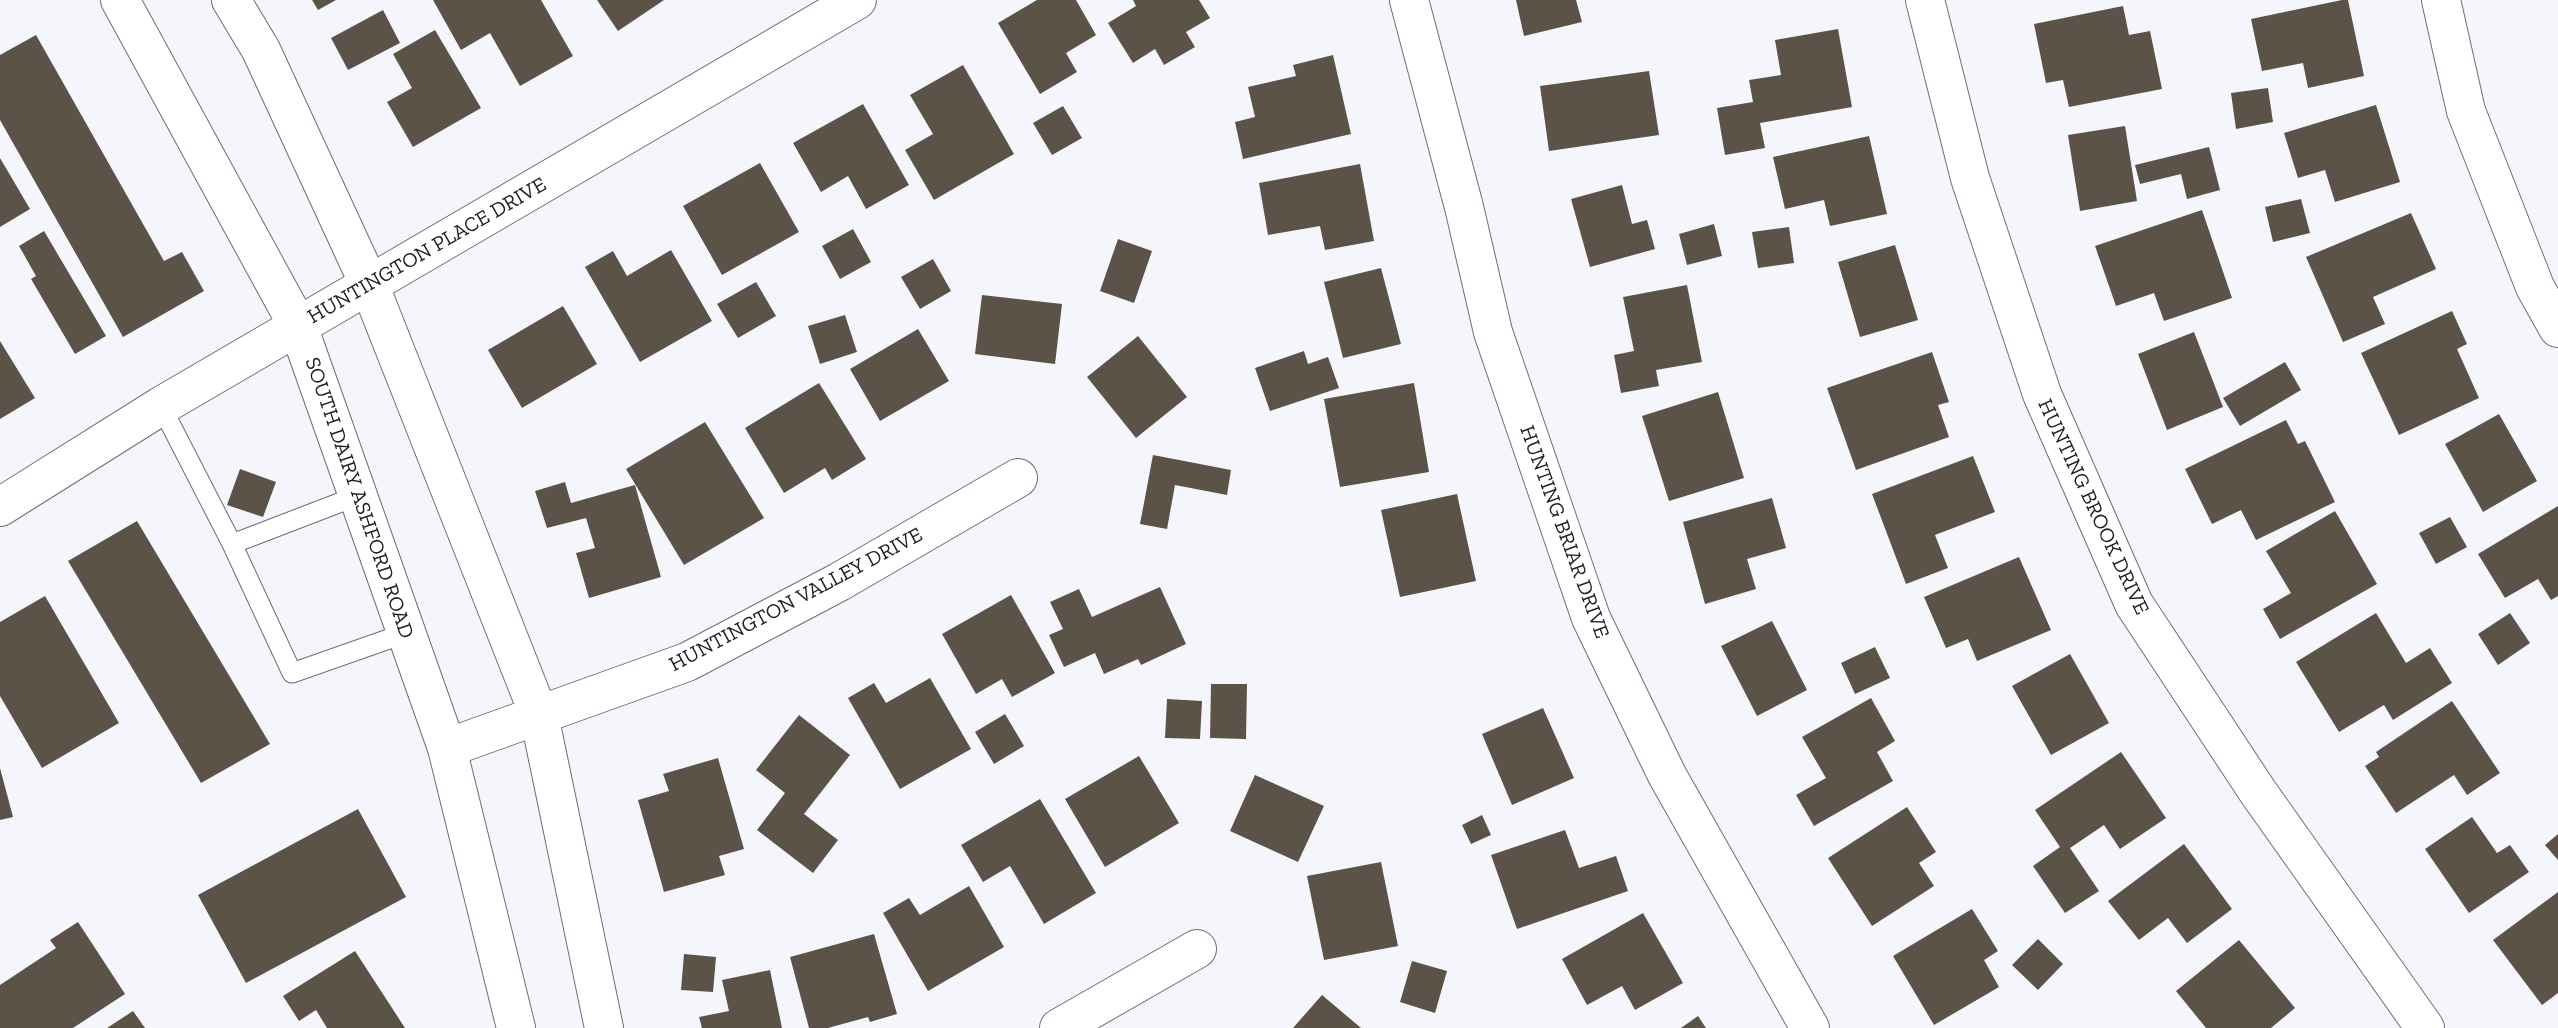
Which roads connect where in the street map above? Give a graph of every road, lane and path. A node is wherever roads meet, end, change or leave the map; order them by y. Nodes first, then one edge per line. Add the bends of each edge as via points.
1 (120, 0) edge
2 (231, 0) edge
3 (856, 0) edge
4 (1409, 0) edge
5 (1925, 0) edge
6 (2441, 0) edge
7 (369, 284) junction
8 (298, 326) junction
9 (2558, 328) edge
10 (161, 405) junction
11 (1018, 478) dead end
12 (357, 496) junction
13 (0, 507) edge
14 (232, 544) junction
15 (406, 633) junction
16 (539, 716) junction
17 (447, 748) junction
18 (1197, 949) dead end
19 (516, 1028) edge
20 (604, 1028) edge
21 (1059, 1028) edge
22 (1810, 1028) edge
23 (2425, 1028) edge

1 - 8 street, SOUTH DAIRY ASHFORD ROAD
2 - 7 street via 261,50
3 - 7 street, HUNTINGTON PLACE DRIVE
4 - 22 street, HUNTING BRIAR DRIVE via 1493,332 1591,618 1667,775
5 - 23 street, HUNTING BROOK DRIVE via 1970,178 2042,394 2134,604 2258,792
6 - 9 street via 2466,111 2535,286
7 - 8 street, HUNTINGTON PLACE DRIVE
7 - 16 street
8 - 10 street, HUNTINGTON PLACE DRIVE
8 - 12 street, SOUTH DAIRY ASHFORD ROAD
10 - 13 street, HUNTINGTON PLACE DRIVE
10 - 14 lane
11 - 16 street, HUNTINGTON VALLEY DRIVE via 839,582 687,662
12 - 14 lane
12 - 15 street, SOUTH DAIRY ASHFORD ROAD
14 - 15 lane via 292,673
15 - 17 street, SOUTH DAIRY ASHFORD ROAD
16 - 17 street, HUNTINGTON VALLEY DRIVE
16 - 20 street
17 - 19 street, SOUTH DAIRY ASHFORD ROAD
18 - 21 street

